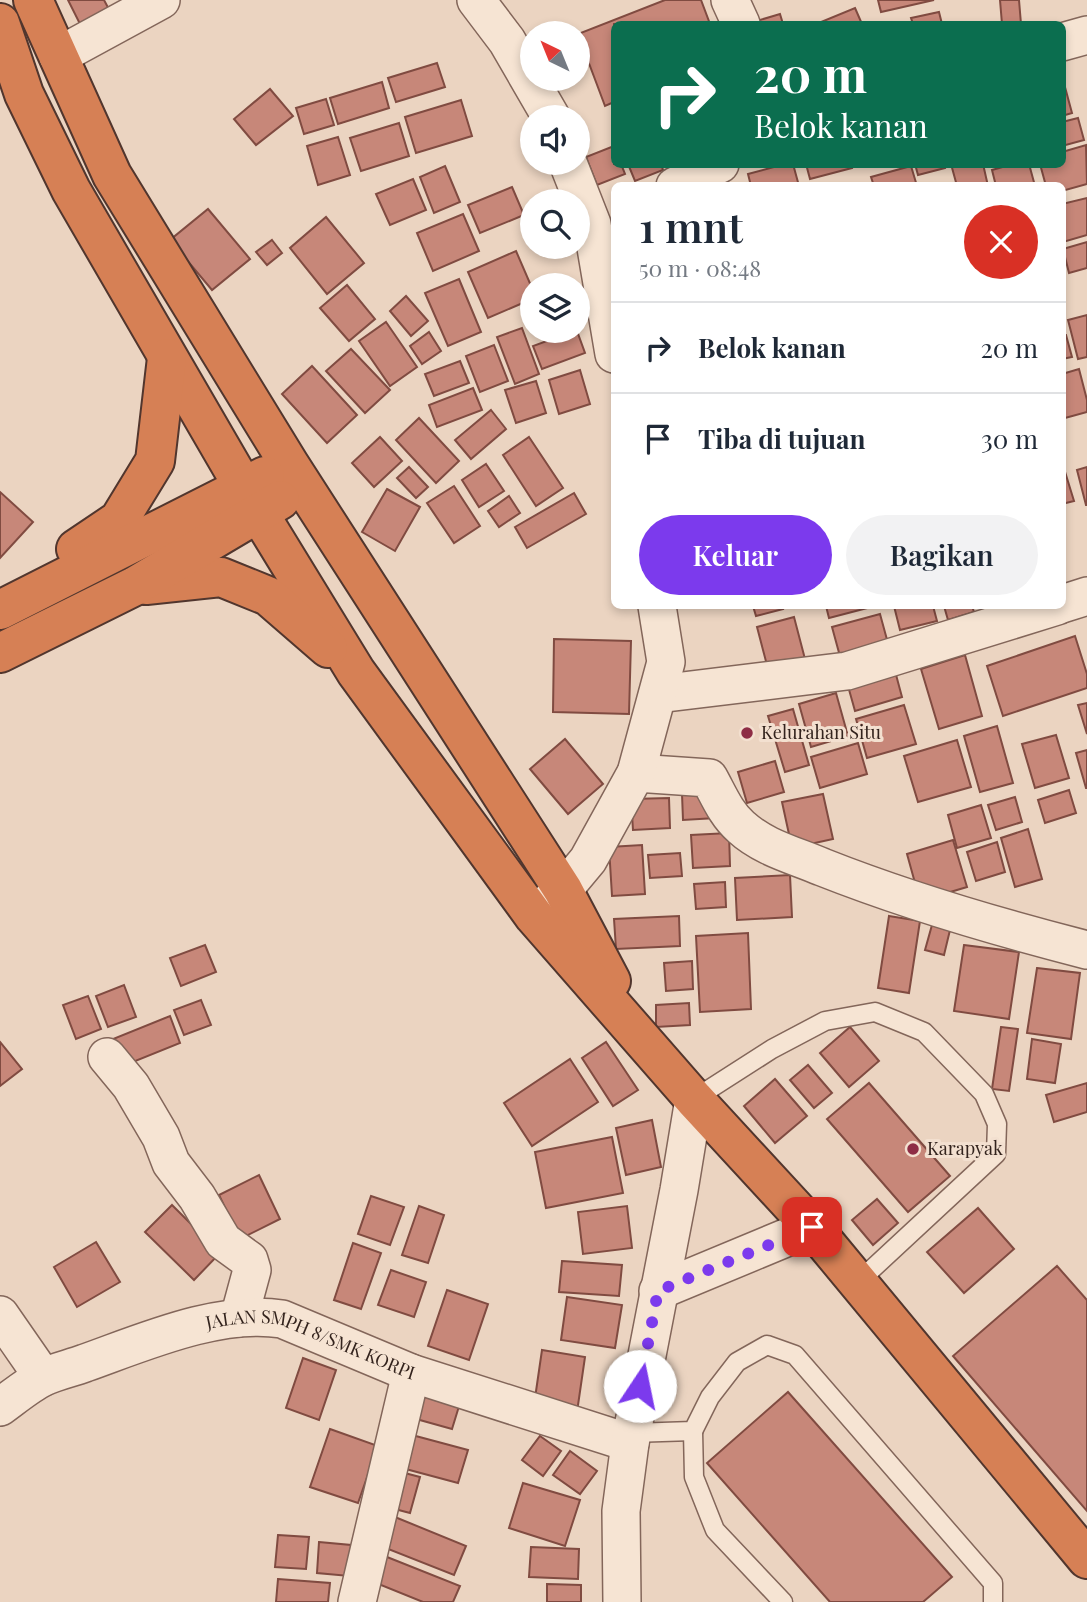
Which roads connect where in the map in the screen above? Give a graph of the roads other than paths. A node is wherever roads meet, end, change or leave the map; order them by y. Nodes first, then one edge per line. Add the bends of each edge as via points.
1 (33, 0) edge
2 (161, 0) edge
3 (475, 0) edge
4 (730, 0) edge
5 (740, 21) edge
6 (0, 23) edge
7 (1087, 36) edge
8 (1066, 41) edge
9 (58, 56) junction
10 (544, 105) edge
11 (712, 168) edge
12 (576, 175) edge
13 (683, 182) edge
14 (603, 219) edge
15 (611, 318) edge
16 (167, 358) junction
17 (296, 475) junction
18 (251, 499) junction
19 (135, 586) junction
20 (1087, 596) edge
21 (0, 601) edge
22 (1066, 603) edge
23 (657, 609) edge
24 (1047, 609) edge
25 (0, 610) edge
26 (0, 653) edge
27 (356, 672) junction
28 (658, 694) junction
29 (636, 773) junction
30 (563, 890) junction
31 (534, 916) junction
32 (1087, 950) edge
33 (640, 1036) junction
34 (107, 1057) dead end
35 (694, 1099) junction
36 (812, 1227) junction
37 (857, 1283) junction
38 (658, 1291) junction
39 (0, 1315) edge
40 (239, 1318) junction
41 (411, 1373) junction
42 (43, 1377) junction
43 (0, 1407) edge
44 (693, 1431) junction
45 (630, 1438) junction
46 (1087, 1559) edge
47 (357, 1602) edge
48 (622, 1602) edge
49 (783, 1602) edge
50 (993, 1602) edge

1 - 9 highway
2 - 9 street
3 - 10 street via 507,41
4 - 5 street
6 - 16 highway via 24,94 71,190
7 - 8 street
9 - 17 highway via 112,175
11 - 13 street
12 - 14 street
14 - 15 street
16 - 18 highway
16 - 21 highway via 155,461 119,520
17 - 18 highway
17 - 30 highway
18 - 19 highway
18 - 25 highway
18 - 27 highway
19 - 26 highway
19 - 27 highway via 221,577 268,596
20 - 22 street
23 - 28 street via 666,662
24 - 28 street via 847,671
27 - 31 highway
28 - 29 street
29 - 30 street via 588,860
29 - 32 street via 709,778 728,815 767,846 873,887
30 - 31 street
30 - 33 highway
31 - 33 highway
33 - 35 highway
34 - 40 street via 131,1086 171,1163 223,1241 249,1260 252,1270
35 - 36 highway
35 - 37 lane via 825,1021 875,1012 924,1032 984,1094 997,1124 996,1154
35 - 38 street
36 - 37 highway
36 - 38 street
37 - 46 highway
38 - 45 street
39 - 42 street
40 - 41 street, JALAN SMPH 8/SMK KORPI via 282,1319
40 - 42 street, JALAN SMPH 8/SMK KORPI via 138,1342
41 - 45 street, JALAN SMPH 8/SMK KORPI
41 - 47 street
42 - 43 street, JALAN SMPH 8/SMK KORPI
44 - 45 lane
44 - 49 lane via 694,1477 715,1531
44 - 50 lane via 710,1396 737,1362 768,1345 795,1355 993,1583
45 - 48 street via 621,1511

